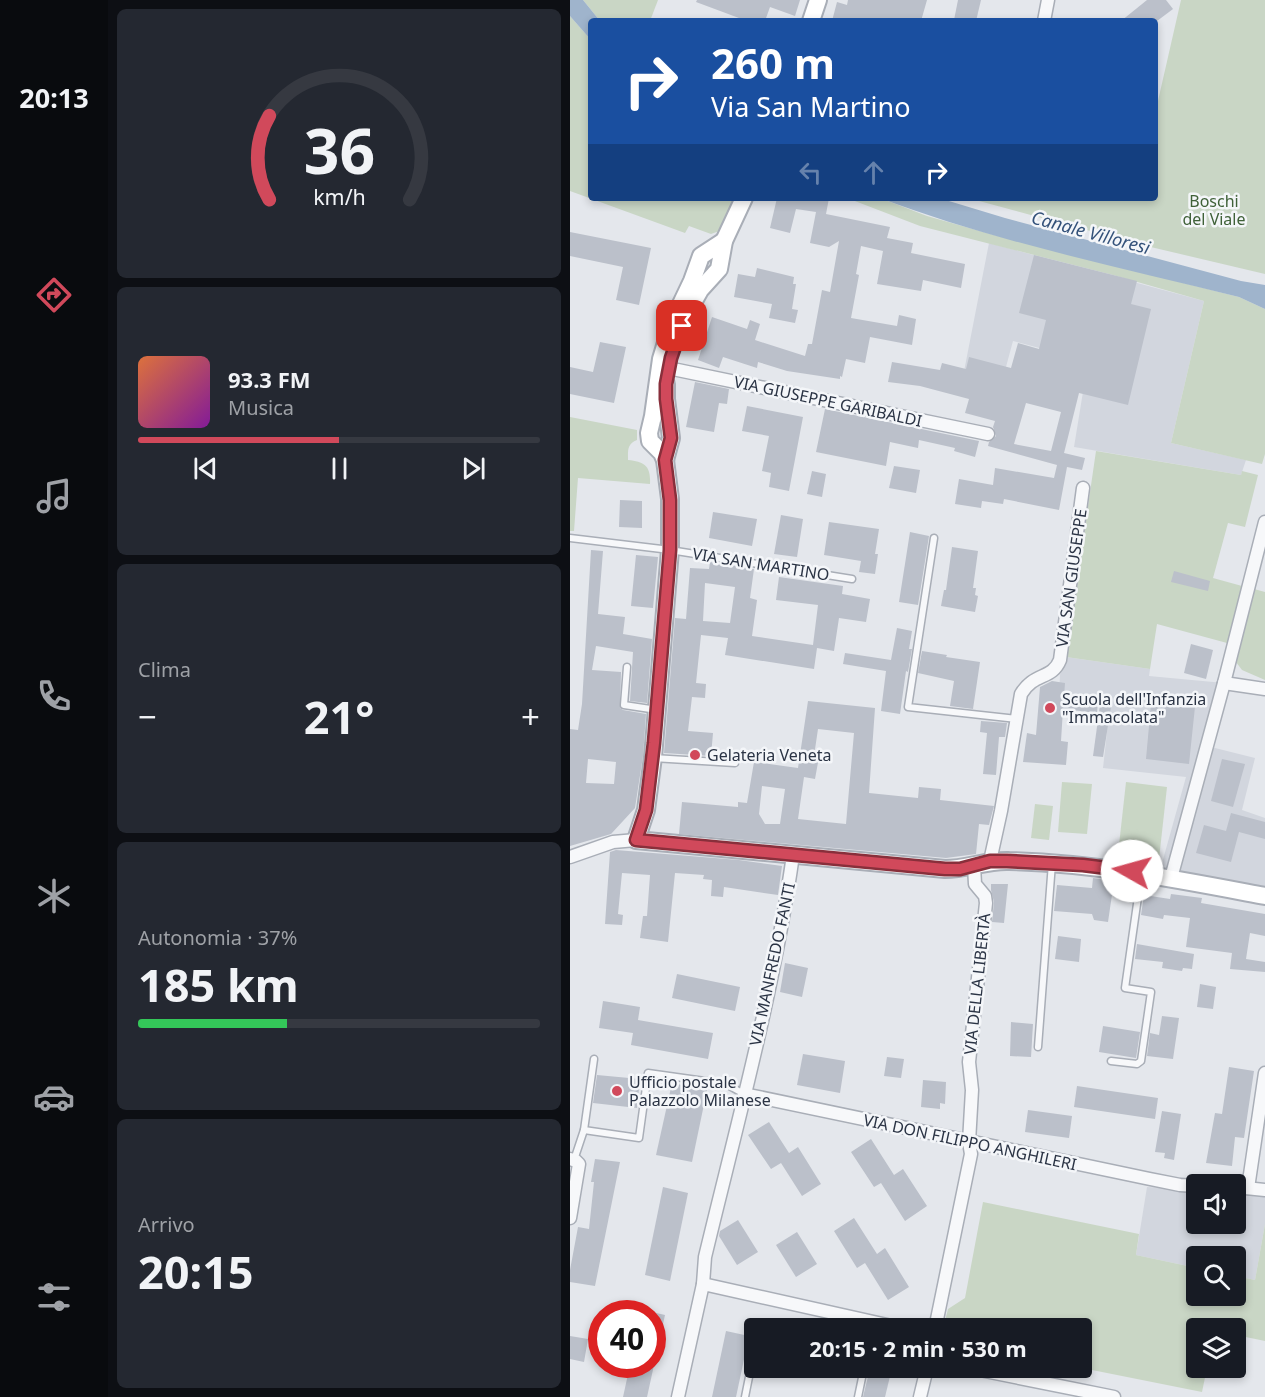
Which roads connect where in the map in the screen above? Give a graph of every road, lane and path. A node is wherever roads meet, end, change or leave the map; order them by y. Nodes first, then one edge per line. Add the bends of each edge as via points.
1 (818, 0) edge
2 (1048, 0) edge
3 (812, 18) edge
4 (1045, 18) edge
5 (743, 201) edge
6 (724, 241) junction
7 (668, 368) junction
8 (988, 434) dead end
9 (665, 460) junction
10 (1083, 488) dead end
11 (1265, 522) edge
12 (570, 538) edge
13 (934, 538) dead end
14 (670, 550) junction
15 (852, 579) dead end
16 (627, 667) dead end
17 (1224, 683) junction
18 (1265, 689) edge
19 (657, 710) junction
20 (1017, 719) junction
21 (653, 758) junction
22 (735, 763) dead end
23 (636, 840) junction
24 (793, 855) junction
25 (570, 857) edge
26 (982, 863) junction
27 (1053, 863) junction
28 (1142, 873) junction
29 (1171, 878) junction
30 (1265, 896) edge
31 (1038, 1047) dead end
32 (594, 1059) dead end
33 (1111, 1061) dead end
34 (1265, 1073) edge
35 (744, 1094) junction
36 (584, 1130) junction
37 (969, 1142) junction
38 (572, 1160) edge
39 (1245, 1174) edge
40 (1186, 1185) edge
41 (1246, 1188) edge
42 (1265, 1190) edge
43 (570, 1218) edge
44 (703, 1284) junction
45 (856, 1318) edge
46 (937, 1318) edge
47 (749, 1378) edge
48 (862, 1378) edge
49 (925, 1378) edge
50 (1020, 1378) edge
51 (678, 1397) edge
52 (745, 1397) edge
53 (858, 1397) edge
54 (920, 1397) edge
55 (1114, 1397) edge

1 - 3 street
2 - 4 street
5 - 6 street, VIA SAN MARTINO
6 - 7 street, VIA SAN MARTINO via 719,269 700,290 690,309
6 - 9 street, VIA SAN MARTINO via 699,260 661,359 649,437
7 - 8 street, VIA GIUSEPPE GARIBALDI
7 - 9 street, VIA SAN MARTINO via 666,399 671,438
9 - 14 street, VIA SAN MARTINO
10 - 20 street, VIA SAN GIUSEPPE via 1060,660 1054,671 1025,687 1018,702
11 - 17 street
12 - 14 lane, VIA SAN MARTINO
13 - 20 lane via 908,707
14 - 15 lane, VIA SAN MARTINO
14 - 19 street, VIA SAN MARTINO
16 - 19 lane via 624,705
17 - 18 street
17 - 29 street
19 - 21 street, VIA SAN MARTINO
20 - 26 street, VIA SAN GIUSEPPE via 1002,811
21 - 22 lane
21 - 23 street, VIA SAN MARTINO via 646,810
23 - 24 street
23 - 25 street via 613,842
24 - 26 street via 945,869
24 - 35 street, VIA MANFREDO FANTI via 786,906
26 - 27 street
26 - 37 street, VIA DELLA LIBERTÀ via 975,884 986,903 969,1062
27 - 28 street
27 - 31 lane
28 - 29 street
28 - 33 lane via 1125,988 1151,992 1141,1061
29 - 30 street
32 - 36 lane
34 - 39 street
35 - 36 lane via 726,1084 648,1073 639,1138
35 - 37 street, VIA DON FILIPPO ANGHILERI
35 - 44 street, VIA MANFREDO FANTI via 705,1257
36 - 38 lane
37 - 40 street, VIA DON FILIPPO ANGHILERI
37 - 46 street, VIA DELLA LIBERTÀ via 971,1154
38 - 43 street via 579,1166
41 - 42 street
44 - 45 street
44 - 51 street, VIA MANFREDO FANTI
47 - 52 lane
48 - 53 lane
49 - 54 street
50 - 55 street

